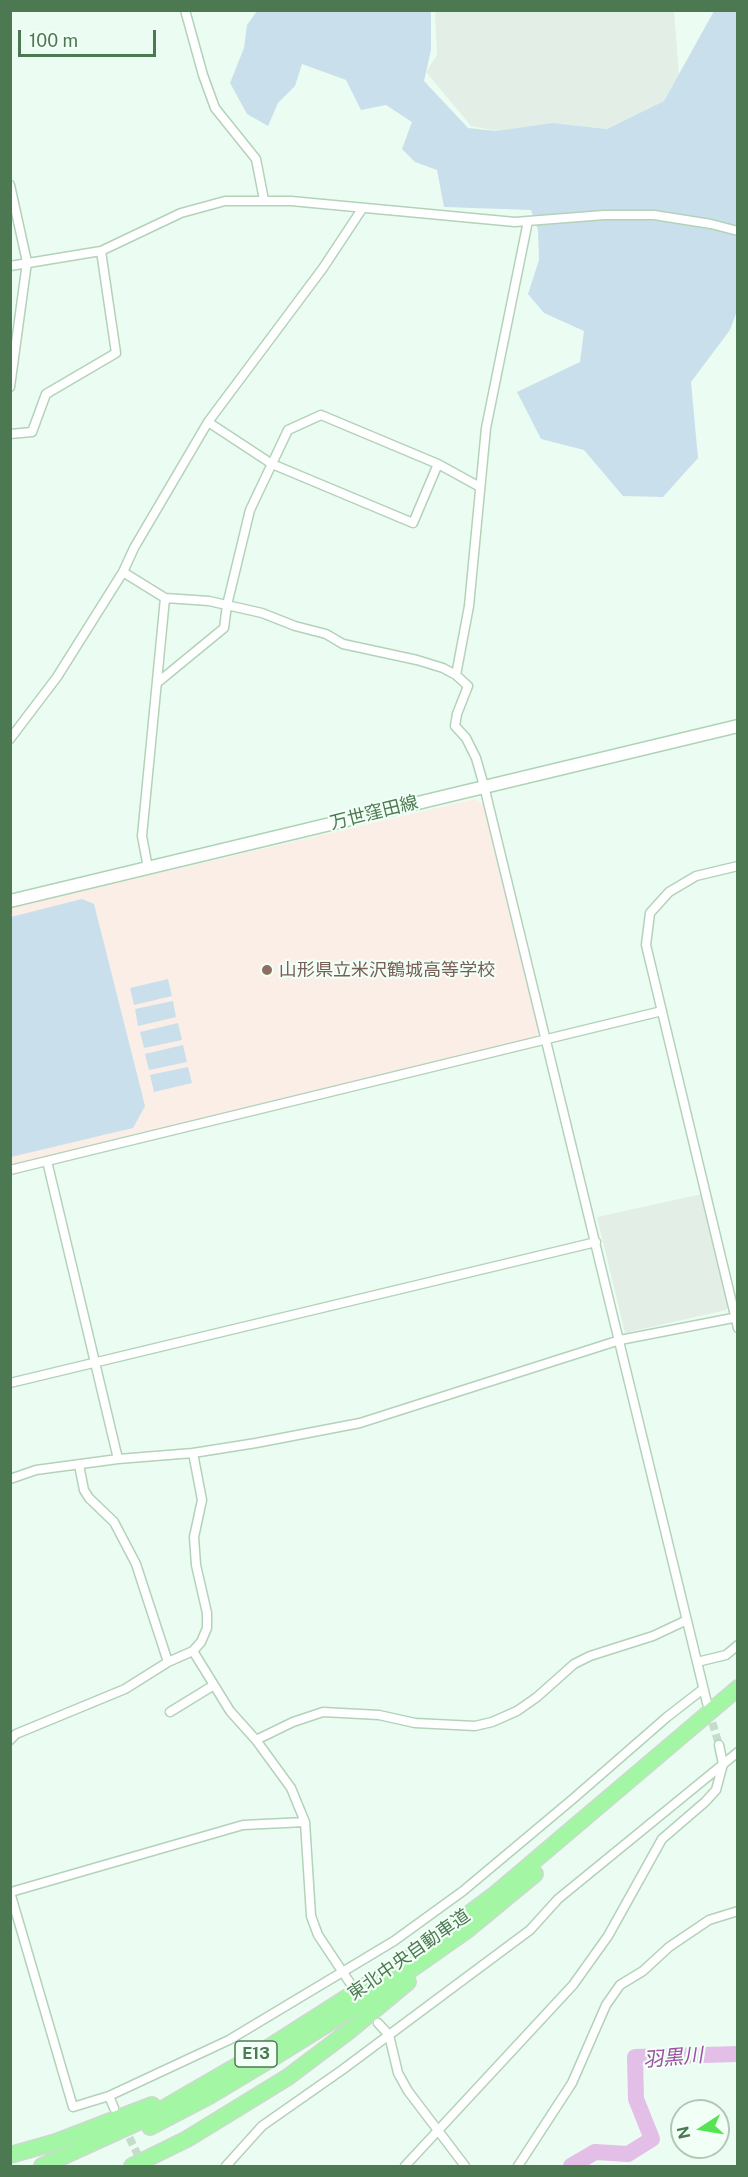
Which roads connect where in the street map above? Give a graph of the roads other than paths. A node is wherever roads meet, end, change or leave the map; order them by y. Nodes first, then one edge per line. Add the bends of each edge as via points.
1 (185, 10) edge
2 (10, 185) edge
3 (264, 200) junction
4 (362, 209) junction
5 (528, 221) junction
6 (738, 231) edge
7 (101, 251) junction
8 (27, 262) junction
9 (10, 266) edge
10 (10, 387) edge
11 (208, 422) junction
12 (10, 434) edge
13 (438, 464) junction
14 (272, 465) junction
15 (480, 487) junction
16 (123, 572) junction
17 (165, 598) junction
18 (227, 604) junction
19 (456, 675) junction
20 (157, 682) junction
21 (738, 726) edge
22 (10, 739) edge
23 (484, 786) junction
24 (738, 866) edge
25 (148, 868) junction
26 (10, 901) edge
27 (662, 1011) junction
28 (546, 1040) junction
29 (47, 1161) junction
30 (10, 1170) edge
31 (596, 1242) junction
32 (736, 1317) edge
33 (738, 1328) edge
34 (620, 1340) junction
35 (96, 1362) junction
36 (10, 1383) edge
37 (192, 1453) junction
38 (118, 1459) junction
39 (79, 1465) junction
40 (10, 1479) edge
41 (687, 1620) junction
42 (738, 1645) edge
43 (192, 1651) junction
44 (168, 1662) junction
45 (697, 1662) junction
46 (213, 1685) junction
47 (738, 1688) edge
48 (703, 1689) junction
49 (738, 1700) edge
50 (707, 1703) tunnel mouth
51 (170, 1712) dead end
52 (10, 1740) edge
53 (256, 1740) junction
54 (718, 1745) tunnel mouth
55 (738, 1752) edge
56 (723, 1764) junction
57 (305, 1822) junction
58 (11, 1892) edge
59 (738, 1911) edge
60 (466, 1931) junction
61 (342, 1973) junction
62 (352, 1986) dead end
63 (378, 2023) dead end
64 (389, 2035) junction
65 (206, 2084) junction
66 (109, 2096) junction
67 (114, 2108) dead end
68 (440, 2131) junction
69 (10, 2155) edge
70 (42, 2166) edge
71 (66, 2166) edge
72 (132, 2166) edge
73 (226, 2166) edge
74 (405, 2166) edge
75 (465, 2166) edge
76 (518, 2166) edge

1 - 3 street via 216,108 256,159
2 - 8 street
3 - 4 street
3 - 7 street via 225,201 181,213
4 - 5 street
4 - 11 street via 324,268
5 - 6 street via 654,215
5 - 15 street via 486,428
7 - 8 street
7 - 12 street via 116,354 46,394 32,432
8 - 9 street
8 - 10 street
11 - 14 street
11 - 16 street
13 - 14 street via 321,415 288,430
13 - 14 street via 413,523
13 - 15 street
14 - 18 street via 250,510
15 - 19 street via 469,606
16 - 17 street
16 - 22 street via 57,677
17 - 18 street
17 - 20 street
18 - 19 street via 326,634 353,647 417,660
18 - 20 street via 224,628
19 - 23 street via 468,686 455,726 476,758
20 - 25 street via 142,836
21 - 23 main road, 万世窪田線
23 - 25 main road, 万世窪田線
23 - 28 street
24 - 27 street via 696,876 669,892 650,913 646,945
25 - 26 main road, 万世窪田線
27 - 28 street
27 - 32 street
28 - 29 street
28 - 31 street
29 - 30 street
29 - 35 street
31 - 34 street
31 - 35 street
32 - 33 street
32 - 34 street
34 - 37 street via 360,1423
34 - 41 street
35 - 36 street
35 - 38 street
37 - 38 street
37 - 43 street via 202,1500 194,1537 196,1565 207,1613 207,1628
38 - 39 street
39 - 40 street via 36,1470
39 - 44 street via 84,1490 114,1522 136,1564
41 - 45 street
41 - 53 street via 574,1664 517,1711 482,1725 323,1712
42 - 45 street via 726,1655
43 - 44 street
43 - 46 street
44 - 52 street via 125,1689 16,1734
45 - 48 street
46 - 51 street
46 - 53 street via 230,1712
47 - 65 highway, 東北中央自動車道 / E13 via 459,1922 314,2019
48 - 50 street
48 - 61 street via 445,1905
49 - 60 highway, 東北中央自動車道 / E13
53 - 57 street via 291,1788
54 - 56 street
55 - 56 street
56 - 64 street via 558,1899 530,1930
56 - 68 street via 716,1790 662,1839 608,1936 573,1985
57 - 58 street via 243,1825
57 - 61 street via 311,1916
58 - 66 street via 73,2107
59 - 76 street via 709,1920 620,1985 606,2005 572,2083
60 - 71 highway, 東北中央自動車道 / E13 via 339,2017 231,2083
60 - 72 highway via 366,2017 288,2077 187,2139
61 - 62 street
61 - 66 street via 229,2040
63 - 64 street
64 - 68 street via 398,2073
64 - 73 street via 262,2126
65 - 69 highway via 56,2142
65 - 70 highway, 東北中央自動車道 / E13 via 145,2119
66 - 67 street
68 - 74 street
68 - 75 street

